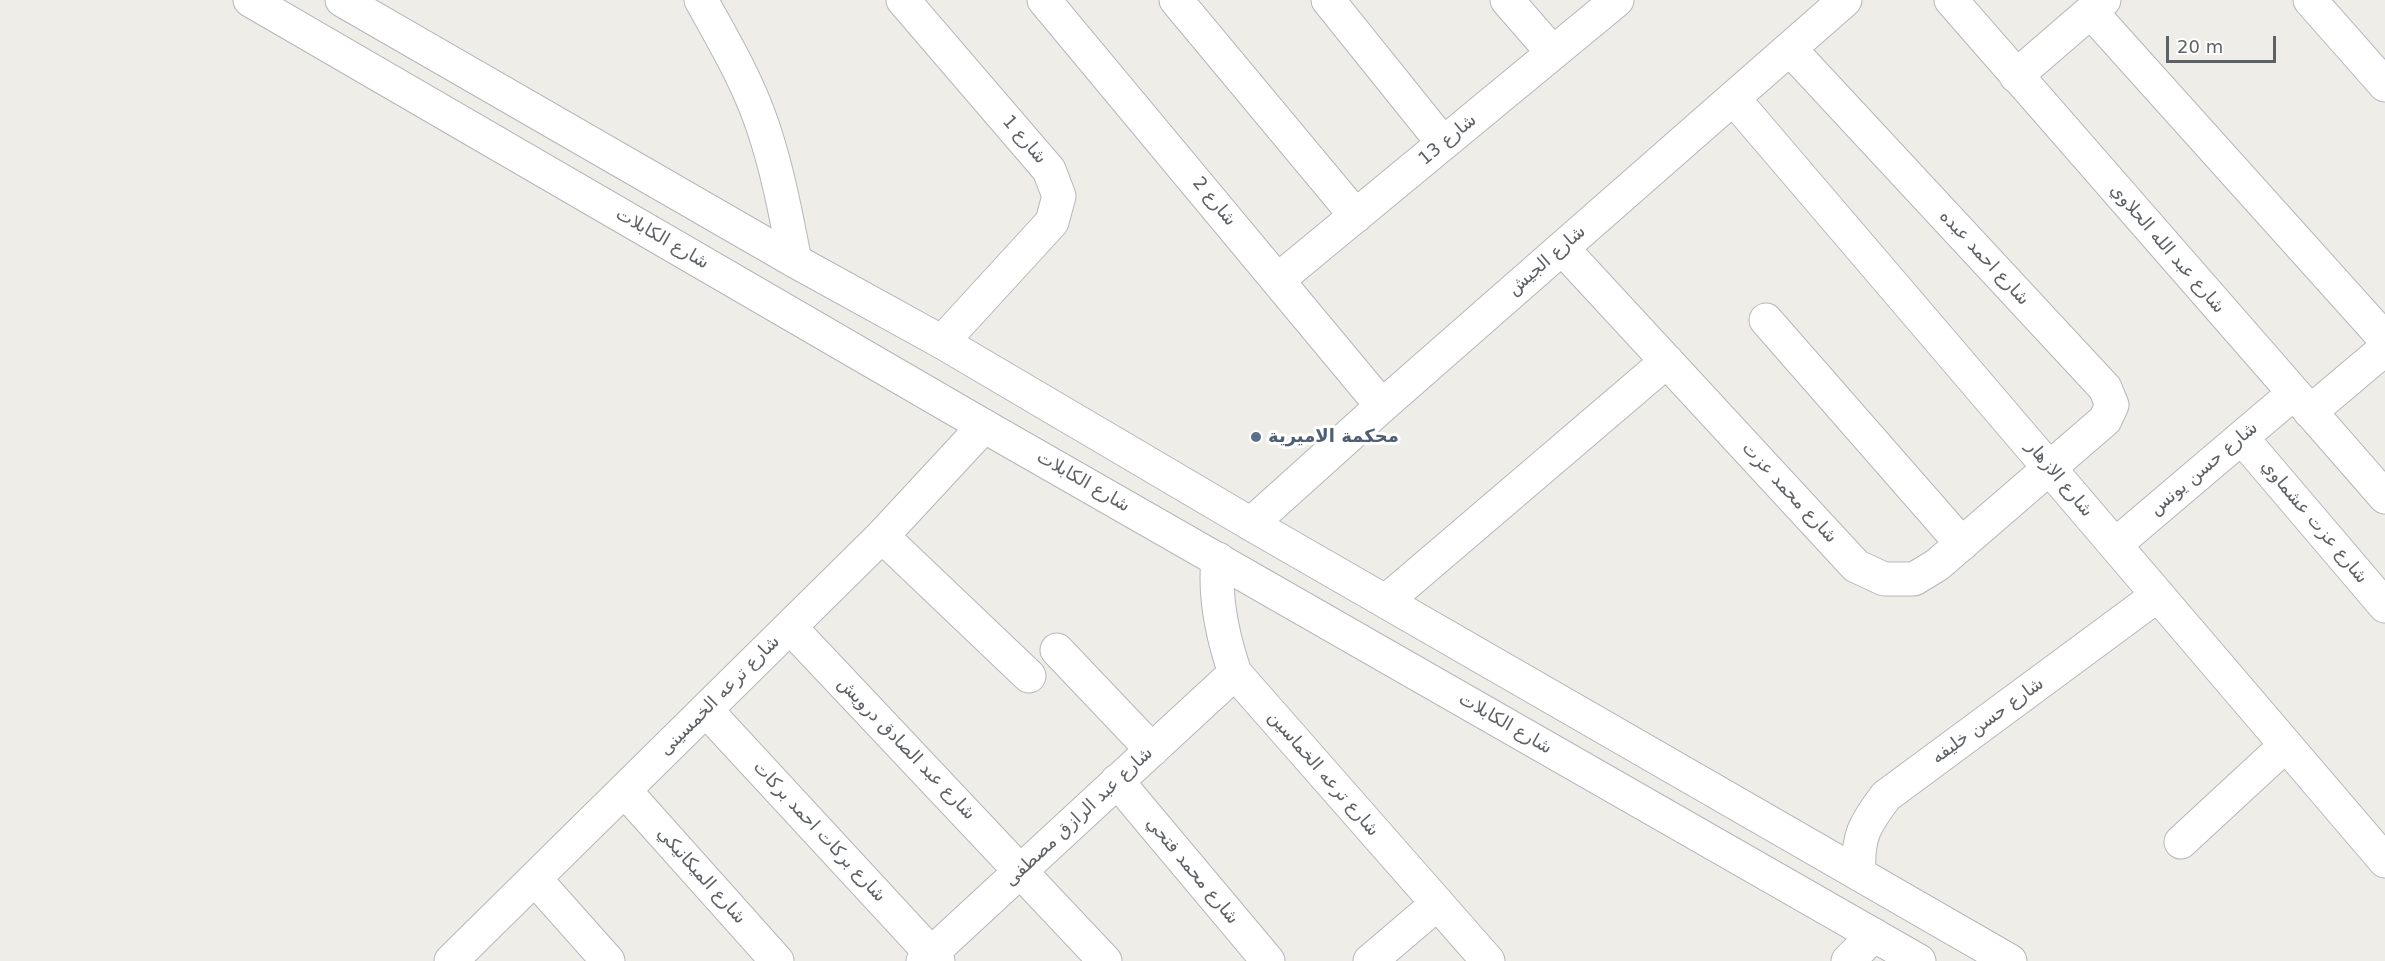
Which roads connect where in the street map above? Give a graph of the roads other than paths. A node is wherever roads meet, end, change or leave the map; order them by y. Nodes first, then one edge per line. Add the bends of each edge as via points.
1 (250, 0) edge
2 (342, 0) edge
3 (701, 0) edge
4 (903, 0) edge
5 (1044, 0) edge
6 (1176, 0) edge
7 (1328, 0) edge
8 (1507, 0) edge
9 (1617, 0) edge
10 (1951, 0) edge
11 (2310, 0) edge
12 (1834, 3) edge
13 (2097, 6) edge
14 (1790, 49) junction
15 (1552, 53) junction
16 (2016, 76) junction
17 (2385, 85) edge
18 (1733, 98) junction
19 (1443, 143) junction
20 (1356, 216) junction
21 (1562, 248) junction
22 (795, 261) junction
23 (1279, 279) junction
24 (1766, 320) dead end
25 (2385, 339) edge
26 (942, 342) junction
27 (2385, 349) edge
28 (1666, 361) junction
29 (2302, 403) junction
30 (1382, 405) junction
31 (984, 426) junction
32 (2242, 438) junction
33 (2050, 469) junction
34 (2382, 488) edge
35 (1251, 524) junction
36 (882, 536) junction
37 (1962, 544) junction
38 (2115, 545) junction
39 (1218, 559) junction
40 (2158, 595) junction
41 (1386, 601) junction
42 (2385, 606) edge
43 (790, 627) junction
44 (1057, 650) dead end
45 (1235, 673) junction
46 (1029, 676) dead end
47 (706, 710) junction
48 (2286, 745) junction
49 (1152, 750) junction
50 (1118, 781) junction
51 (625, 791) junction
52 (2181, 842) dead end
53 (2385, 861) edge
54 (1022, 870) junction
55 (1859, 874) junction
56 (535, 879) junction
57 (1437, 904) junction
58 (1874, 935) junction
59 (930, 958) edge
60 (451, 961) edge
61 (608, 961) edge
62 (777, 961) edge
63 (1106, 961) edge
64 (1268, 961) edge
65 (1370, 961) edge
66 (1488, 961) edge
67 (1848, 961) edge
68 (1919, 961) edge
69 (2010, 961) edge

1 - 31 street, شارع الكابلات
2 - 22 street
3 - 22 street via 735,61 763,126
4 - 26 street, شارع 1 via 1049,170 1059,196 1052,222
5 - 23 street, شارع 2
6 - 20 street
7 - 19 street
8 - 15 street
9 - 15 street, شارع 13
10 - 16 street, شارع عبد الله الحلاوي
11 - 17 street
12 - 14 street, شارع الجيش
13 - 16 street
13 - 25 street
14 - 18 street, شارع الجيش
14 - 33 street, شارع احمد عبده via 2105,388 2112,405 2105,420
15 - 19 street, شارع 13
16 - 29 street, شارع عبد الله الحلاوي
18 - 21 street, شارع الجيش
18 - 33 street, شارع الازهار
19 - 20 street, شارع 13
20 - 23 street, شارع 13
21 - 28 street, شارع محمد عزت
21 - 30 street, شارع الجيش
22 - 26 street
23 - 30 street, شارع 2
24 - 37 street
26 - 35 street
27 - 29 street, شارع حسن يونس
28 - 37 street, شارع محمد عزت via 1856,566 1884,579 1914,579
28 - 41 street
29 - 32 street, شارع حسن يونس
29 - 34 street, شارع عبد الله الحلاوي
30 - 35 street, شارع الجيش
31 - 36 street, شارع ترعه الخمسينى
31 - 39 street, شارع الكابلات
32 - 38 street, شارع حسن يونس
32 - 42 street, شارع عزت عشماوي
33 - 37 street, شارع محمد عزت
33 - 38 street, شارع الازهار
35 - 41 street
36 - 43 street, شارع ترعه الخمسينى
36 - 46 street
38 - 40 street, شارع الازهار
39 - 45 street, شارع ترعه الخماسين via 1217,585 1225,642
39 - 58 street, شارع الكابلات
40 - 48 street, شارع الازهار
40 - 55 street, شارع حسن خليفه via 1886,796 1868,820 1858,848
41 - 55 street
43 - 47 street, شارع ترعه الخمسينى
43 - 54 street, شارع عبد الصادق درويش
44 - 49 street
45 - 49 street, شارع عبد الرازق مصطفى
45 - 57 street, شارع ترعه الخماسين
47 - 51 street, شارع ترعه الخمسينى
47 - 59 street, شارع بركات احمد بركات
48 - 52 street
48 - 53 street, شارع الازهار
49 - 50 street, شارع عبد الرازق مصطفى
50 - 54 street, شارع عبد الرازق مصطفى
50 - 64 street, شارع محمد فتحي
51 - 56 street, شارع ترعه الخمسينى
51 - 62 street, شارع الميكانيكي
54 - 59 street, شارع عبد الرازق مصطفى
54 - 63 street, شارع عبد الصادق درويش
55 - 69 street
56 - 60 street, شارع ترعه الخمسينى
56 - 61 street
57 - 65 street
57 - 66 street, شارع ترعه الخماسين
58 - 67 street
58 - 68 street, شارع الكابلات

